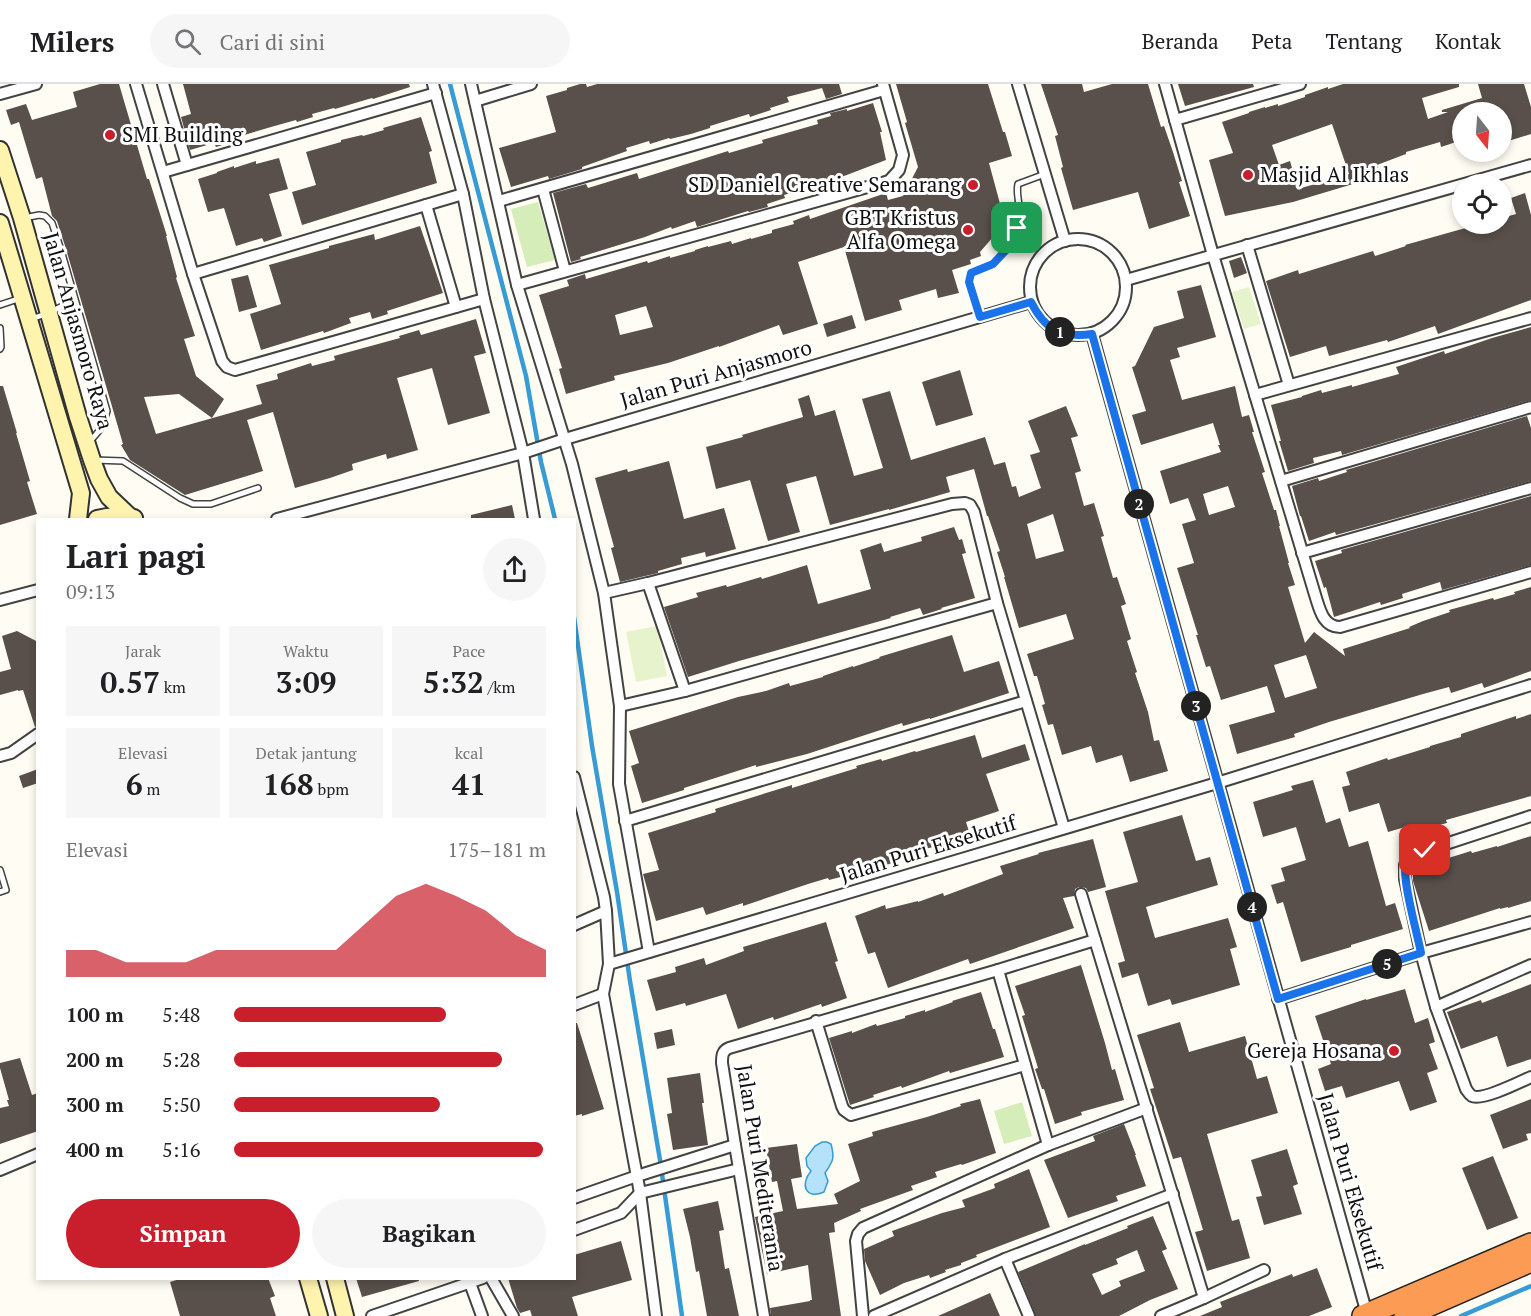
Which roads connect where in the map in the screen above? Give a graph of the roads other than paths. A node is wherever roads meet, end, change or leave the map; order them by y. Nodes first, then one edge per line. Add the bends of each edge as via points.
1 (36, 84) edge
2 (136, 84) edge
3 (163, 84) edge
4 (471, 84) edge
5 (531, 84) edge
6 (1018, 84) edge
7 (1165, 84) edge
8 (1300, 84) edge
9 (13, 87) edge
10 (884, 87) edge
11 (435, 88) edge
12 (1267, 89) edge
13 (0, 94) edge
14 (475, 101) junction
15 (1175, 120) junction
16 (0, 150) edge
17 (187, 165) junction
18 (1531, 165) edge
19 (3, 172) edge
20 (164, 172) junction
21 (1045, 174) junction
22 (543, 189) junction
23 (463, 194) junction
24 (499, 201) junction
25 (426, 205) junction
26 (22, 218) junction
27 (0, 223) edge
28 (1065, 241) junction
29 (1247, 245) junction
30 (1213, 255) junction
31 (565, 271) junction
32 (193, 274) junction
33 (1126, 280) junction
34 (518, 285) junction
35 (23, 297) junction
36 (484, 299) junction
37 (74, 300) junction
38 (1031, 302) junction
39 (0, 305) edge
40 (456, 307) junction
41 (49, 313) junction
42 (980, 317) junction
43 (1531, 318) edge
44 (29, 319) junction
45 (0, 328) edge
46 (1092, 334) junction
47 (0, 349) edge
48 (1289, 385) junction
49 (1255, 395) junction
50 (1531, 407) edge
51 (560, 441) junction
52 (87, 444) junction
53 (526, 452) junction
54 (92, 460) junction
55 (1281, 481) junction
56 (258, 488) dead end
57 (1531, 489) edge
58 (78, 518) edge
59 (100, 518) edge
60 (132, 518) edge
61 (281, 518) edge
62 (534, 518) edge
63 (1302, 553) junction
64 (1531, 572) edge
65 (648, 583) junction
66 (36, 591) edge
67 (603, 593) junction
68 (0, 600) edge
69 (997, 603) junction
70 (1531, 685) edge
71 (685, 691) junction
72 (1026, 701) junction
73 (620, 706) junction
74 (36, 735) edge
75 (0, 756) edge
76 (1217, 783) junction
77 (576, 790) edge
78 (1531, 816) edge
79 (625, 821) junction
80 (1064, 828) junction
81 (0, 870) edge
82 (0, 892) edge
83 (1081, 894) dead end
84 (606, 911) junction
85 (1531, 922) edge
86 (576, 924) edge
87 (1095, 940) junction
88 (647, 953) junction
89 (1421, 953) junction
90 (609, 964) junction
91 (1531, 965) edge
92 (998, 970) junction
93 (603, 994) junction
94 (1278, 999) junction
95 (576, 1004) edge
96 (1437, 1007) junction
97 (816, 1021) junction
98 (1025, 1065) junction
99 (1531, 1077) edge
100 (1147, 1108) junction
101 (735, 1145) junction
102 (1048, 1145) junction
103 (36, 1155) edge
104 (739, 1169) junction
105 (0, 1170) edge
106 (637, 1176) junction
107 (640, 1193) junction
108 (1173, 1194) junction
109 (576, 1197) edge
110 (576, 1229) edge
111 (1531, 1244) edge
112 (1005, 1259) junction
113 (1531, 1261) edge
114 (1264, 1270) dead end
115 (309, 1280) edge
116 (336, 1280) edge
117 (478, 1280) edge
118 (492, 1280) edge
119 (470, 1283) junction
120 (1204, 1298) junction
121 (1365, 1315) edge
122 (319, 1316) edge
123 (345, 1316) edge
124 (372, 1316) edge
125 (482, 1316) edge
126 (513, 1316) edge
127 (656, 1316) edge
128 (764, 1316) edge
129 (863, 1316) edge
130 (874, 1316) edge
131 (1029, 1316) edge
132 (1161, 1316) edge
133 (1405, 1316) edge

1 - 9 street
2 - 20 street
3 - 17 street
4 - 14 street
5 - 14 street
6 - 21 street
7 - 15 street
8 - 12 street
9 - 13 street
10 - 22 street
10 - 31 street via 903,155 899,170 889,181
11 - 17 street
11 - 23 street
12 - 15 street
14 - 24 street
15 - 30 street
16 - 19 street, Jalan Anjasmoro Raya
17 - 20 street
18 - 29 street
19 - 26 street, Jalan Anjasmoro Raya
20 - 32 street
21 - 28 street
21 - 42 lane via 1018,184 1017,228 1007,249 993,264 971,273 969,282
22 - 24 street
22 - 31 street
23 - 25 street
23 - 36 street
24 - 34 street
25 - 32 street
25 - 40 street
26 - 37 lane via 39,215 52,223
26 - 41 street, Jalan Anjasmoro Raya
27 - 35 street, Jalan Anjasmoro Raya
28 - 33 street via 1097,242 1120,264
28 - 38 street via 1039,258 1029,287
29 - 30 street
29 - 48 street
30 - 33 street
30 - 49 street
31 - 34 street
32 - 40 street via 222,361 235,369
33 - 46 street via 1126,293 1115,318
34 - 51 street
35 - 39 lane
35 - 44 street, Jalan Anjasmoro Raya
36 - 40 street
36 - 53 street
37 - 41 lane
37 - 52 lane via 107,411 100,431
38 - 42 street, Jalan Puri Anjasmoro
38 - 46 street via 1038,316 1055,330 1077,336
41 - 44 lane
41 - 52 street, Jalan Anjasmoro Raya
42 - 51 street, Jalan Puri Anjasmoro
43 - 48 street
44 - 58 street, Jalan Anjasmoro Raya via 81,493
45 - 47 lane
46 - 76 street, Jalan Puri Eksekutif
48 - 49 street
49 - 55 street
50 - 55 street
51 - 53 street, Jalan Puri Anjasmoro
51 - 67 street via 572,464
52 - 54 street, Jalan Anjasmoro Raya
53 - 61 street, Jalan Puri Anjasmoro
53 - 62 street
54 - 56 lane via 123,461 193,504 211,504
54 - 60 street, Jalan Anjasmoro Raya via 109,497
55 - 63 street
57 - 63 street
59 - 60 street
63 - 64 street via 1321,612 1334,627
65 - 67 street
65 - 69 street via 965,503 974,512
65 - 71 street
66 - 68 street
67 - 73 street
69 - 71 street
69 - 72 street
70 - 76 street, Jalan Puri Eksekutif
71 - 73 street
72 - 79 street
72 - 80 street
73 - 79 street via 619,784
74 - 75 street via 12,753
76 - 80 street, Jalan Puri Eksekutif
76 - 94 street, Jalan Puri Eksekutif
77 - 84 street
78 - 89 street via 1409,858 1405,879
79 - 88 street
80 - 88 street, Jalan Puri Eksekutif
81 - 82 lane via 6,890
83 - 87 street
84 - 86 street
84 - 90 street
85 - 89 street
87 - 92 street, Jalan Puri Mediterania
87 - 100 street
88 - 90 street, Jalan Puri Eksekutif
89 - 94 street
89 - 96 street
90 - 93 street
91 - 96 street
92 - 97 street, Jalan Puri Mediterania
92 - 98 street
93 - 95 street
93 - 106 street
94 - 121 street, Jalan Puri Eksekutif
96 - 99 street via 1470,1095 1488,1095
97 - 98 street via 842,1106 851,1115
97 - 101 street, Jalan Puri Mediterania via 724,1051 722,1063
98 - 102 street
100 - 102 street
100 - 108 street
101 - 104 street, Jalan Puri Mediterania
101 - 106 street
102 - 129 street via 863,1228 856,1237 856,1245
103 - 105 street
104 - 107 street
104 - 128 street, Jalan Puri Mediterania
106 - 107 street
106 - 109 street
107 - 110 street via 621,1214
107 - 127 street
108 - 112 street
108 - 120 street
111 - 121 highway
112 - 130 street
112 - 131 street
113 - 133 highway
114 - 120 street
115 - 122 street
116 - 123 street
117 - 119 street
118 - 126 street
119 - 124 street
119 - 125 street
120 - 132 street

